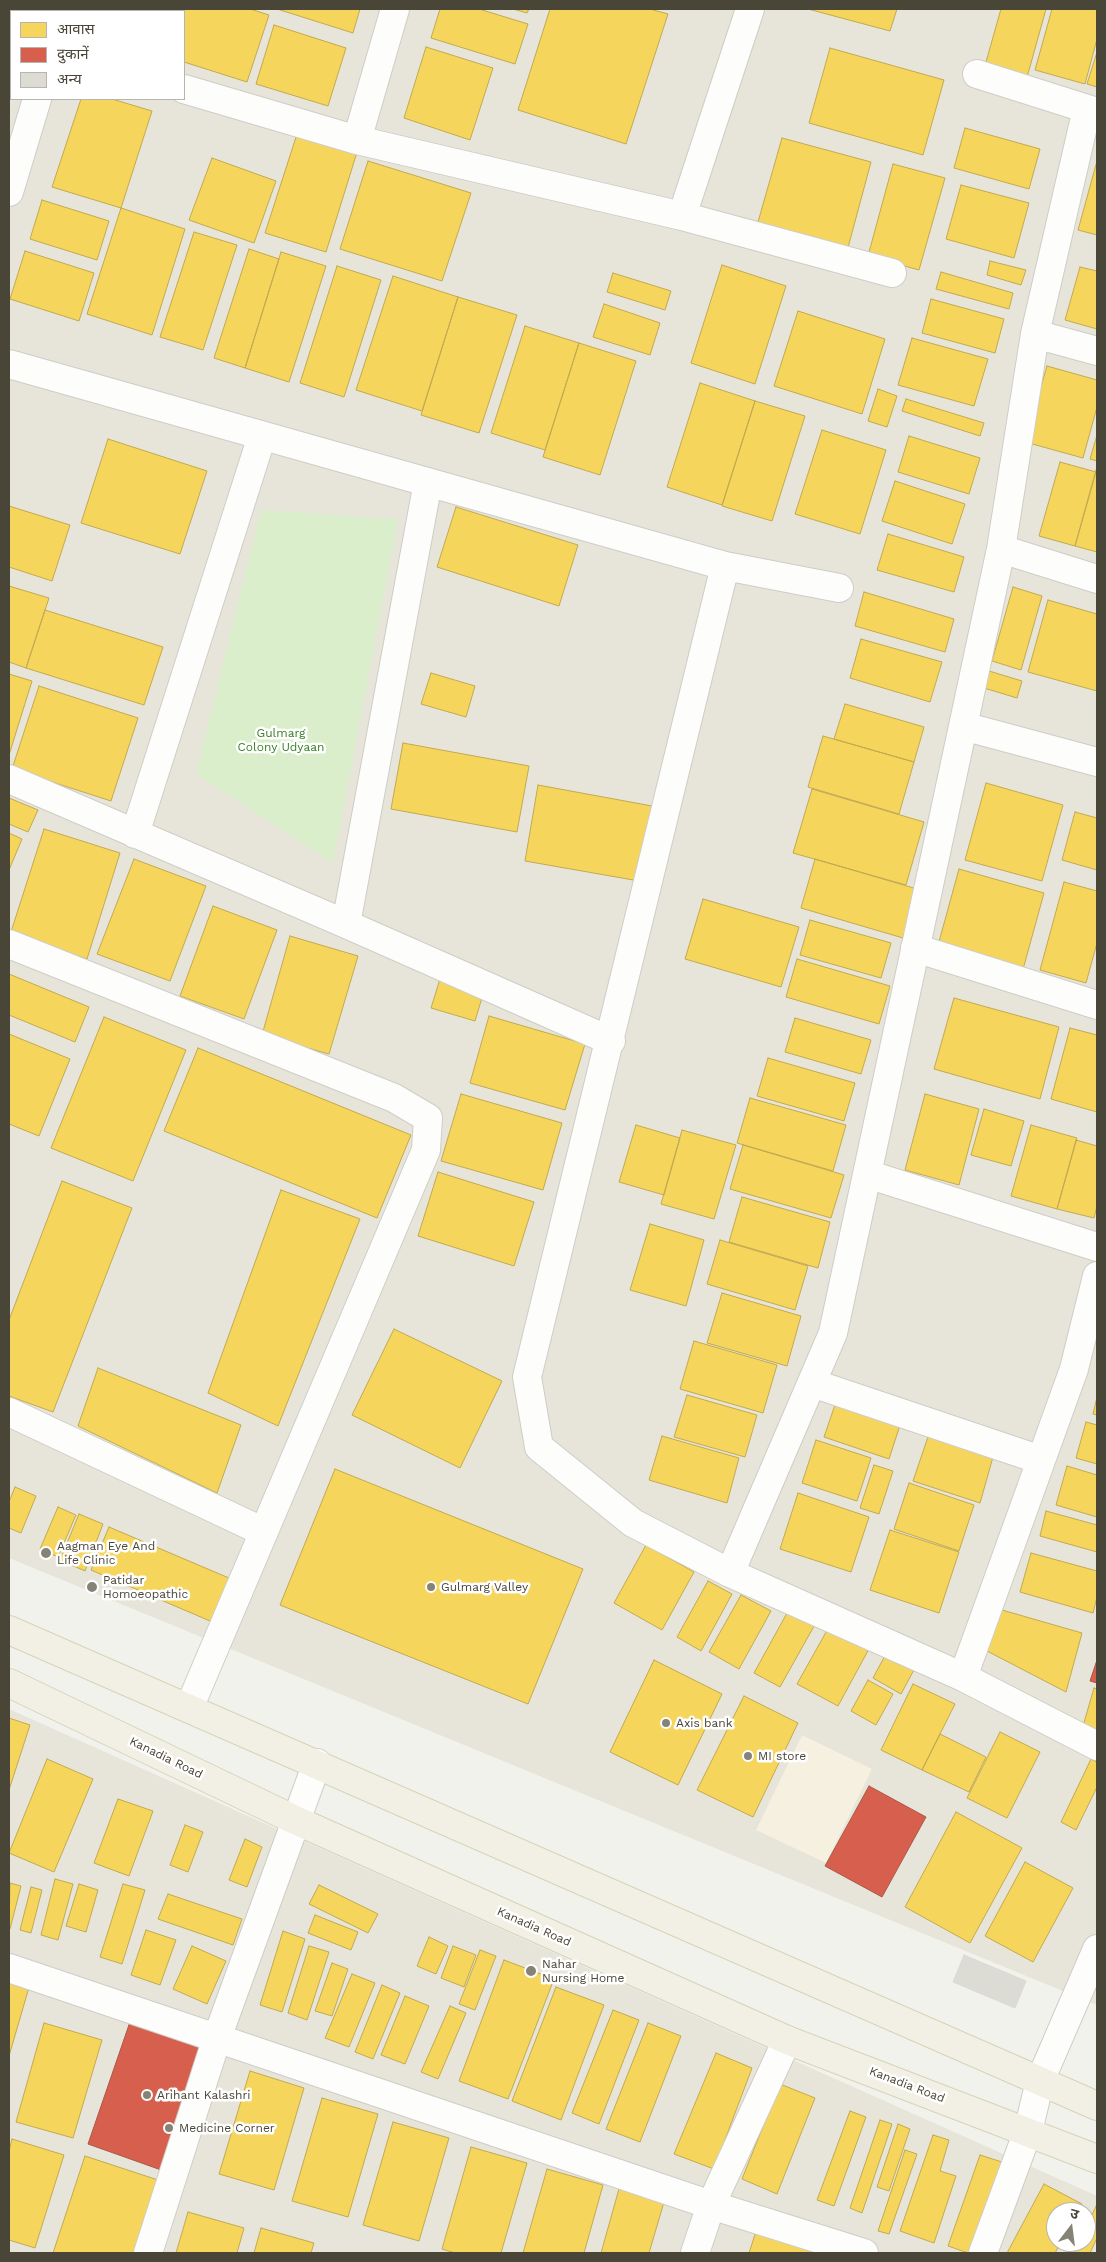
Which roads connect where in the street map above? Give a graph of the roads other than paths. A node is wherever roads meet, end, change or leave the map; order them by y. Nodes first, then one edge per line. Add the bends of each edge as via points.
1 (395, 9) edge
2 (750, 9) edge
3 (977, 74) dead end
4 (185, 89) edge
5 (37, 100) edge
6 (1092, 110) edge
7 (357, 140) junction
8 (9, 192) edge
9 (682, 216) junction
10 (892, 273) dead end
11 (1035, 334) junction
12 (1097, 351) edge
13 (9, 364) edge
14 (262, 436) junction
15 (428, 482) junction
16 (1001, 549) junction
17 (726, 566) junction
18 (1097, 579) edge
19 (839, 588) dead end
20 (963, 726) junction
21 (1097, 762) edge
22 (9, 779) edge
23 (135, 834) junction
24 (346, 924) junction
25 (9, 944) edge
26 (915, 948) junction
27 (1097, 1005) edge
28 (611, 1041) junction
29 (867, 1174) junction
30 (1097, 1247) edge
31 (1097, 1276) edge
32 (812, 1382) junction
33 (9, 1412) edge
34 (1041, 1460) junction
35 (264, 1532) junction
36 (730, 1573) junction
37 (9, 1630) edge
38 (963, 1677) junction
39 (9, 1684) edge
40 (189, 1708) junction
41 (1097, 1746) edge
42 (317, 1764) junction
43 (295, 1820) junction
44 (1097, 1949) edge
45 (9, 1968) edge
46 (217, 2038) junction
47 (788, 2040) junction
48 (1040, 2081) junction
49 (1097, 2106) edge
50 (1028, 2131) junction
51 (1097, 2159) edge
52 (710, 2205) junction
53 (148, 2253) edge
54 (694, 2253) edge
55 (864, 2253) edge
56 (983, 2253) edge

1 - 7 street
2 - 9 street
3 - 6 street
4 - 7 street
5 - 8 street
6 - 11 street
7 - 9 street
9 - 10 street
11 - 12 street
11 - 16 street
13 - 14 street
14 - 15 street
14 - 23 street
15 - 17 street
15 - 24 street
16 - 18 street
16 - 20 street
17 - 19 street
17 - 28 street
20 - 21 street
20 - 26 street
22 - 23 street
23 - 24 street
24 - 28 street
25 - 35 street via 394,1098 428,1118 426,1150
26 - 27 street
26 - 29 street
28 - 36 street via 527,1377 539,1447 633,1523
29 - 30 street
29 - 32 street via 833,1333
31 - 34 street via 1074,1369
32 - 34 street
32 - 36 street
33 - 35 street
34 - 38 street
35 - 40 street
36 - 38 street
37 - 40 main road
38 - 41 street
39 - 43 main road, Kanadia Road
40 - 42 main road
42 - 43 street
42 - 48 main road
43 - 46 street
43 - 47 main road, Kanadia Road
44 - 48 street
45 - 46 street
46 - 52 street
46 - 53 street
47 - 50 main road, Kanadia Road
47 - 52 street
48 - 49 main road
48 - 50 street
50 - 51 main road, Kanadia Road
50 - 56 street
52 - 54 street
52 - 55 street

